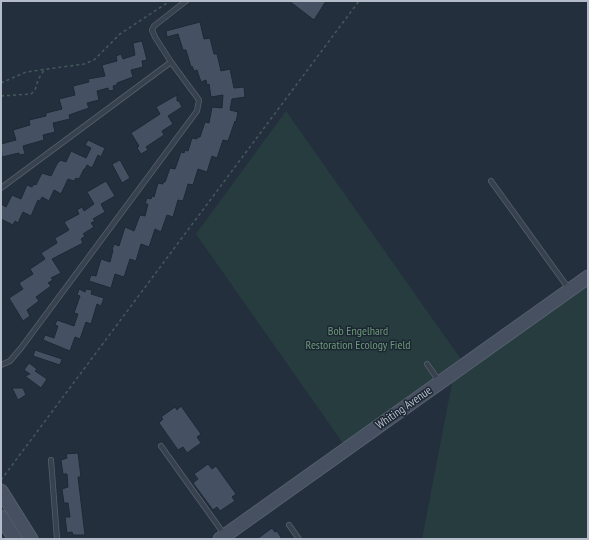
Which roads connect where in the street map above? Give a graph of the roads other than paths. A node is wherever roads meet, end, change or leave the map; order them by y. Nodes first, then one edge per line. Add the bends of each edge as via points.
1 (186, 1) edge
2 (172, 62) junction
3 (492, 181) dead end
4 (1, 188) edge
5 (588, 277) edge
6 (570, 290) junction
7 (427, 364) dead end
8 (1, 365) edge
9 (440, 382) junction
10 (161, 446) dead end
11 (51, 460) dead end
12 (1, 491) edge
13 (1, 517) edge
14 (289, 525) dead end
15 (223, 537) edge
16 (15, 539) edge
17 (32, 539) edge
18 (57, 539) edge
19 (299, 539) edge

1 - 2 lane via 152,30
2 - 4 lane
2 - 8 lane via 199,100 197,111 21,348 10,361
3 - 6 lane
5 - 6 street, Whiting Avenue
6 - 9 street, Whiting Avenue
7 - 9 lane
9 - 15 street, Whiting Avenue
10 - 15 lane
11 - 18 lane
12 - 17 street
13 - 16 street
14 - 19 lane

